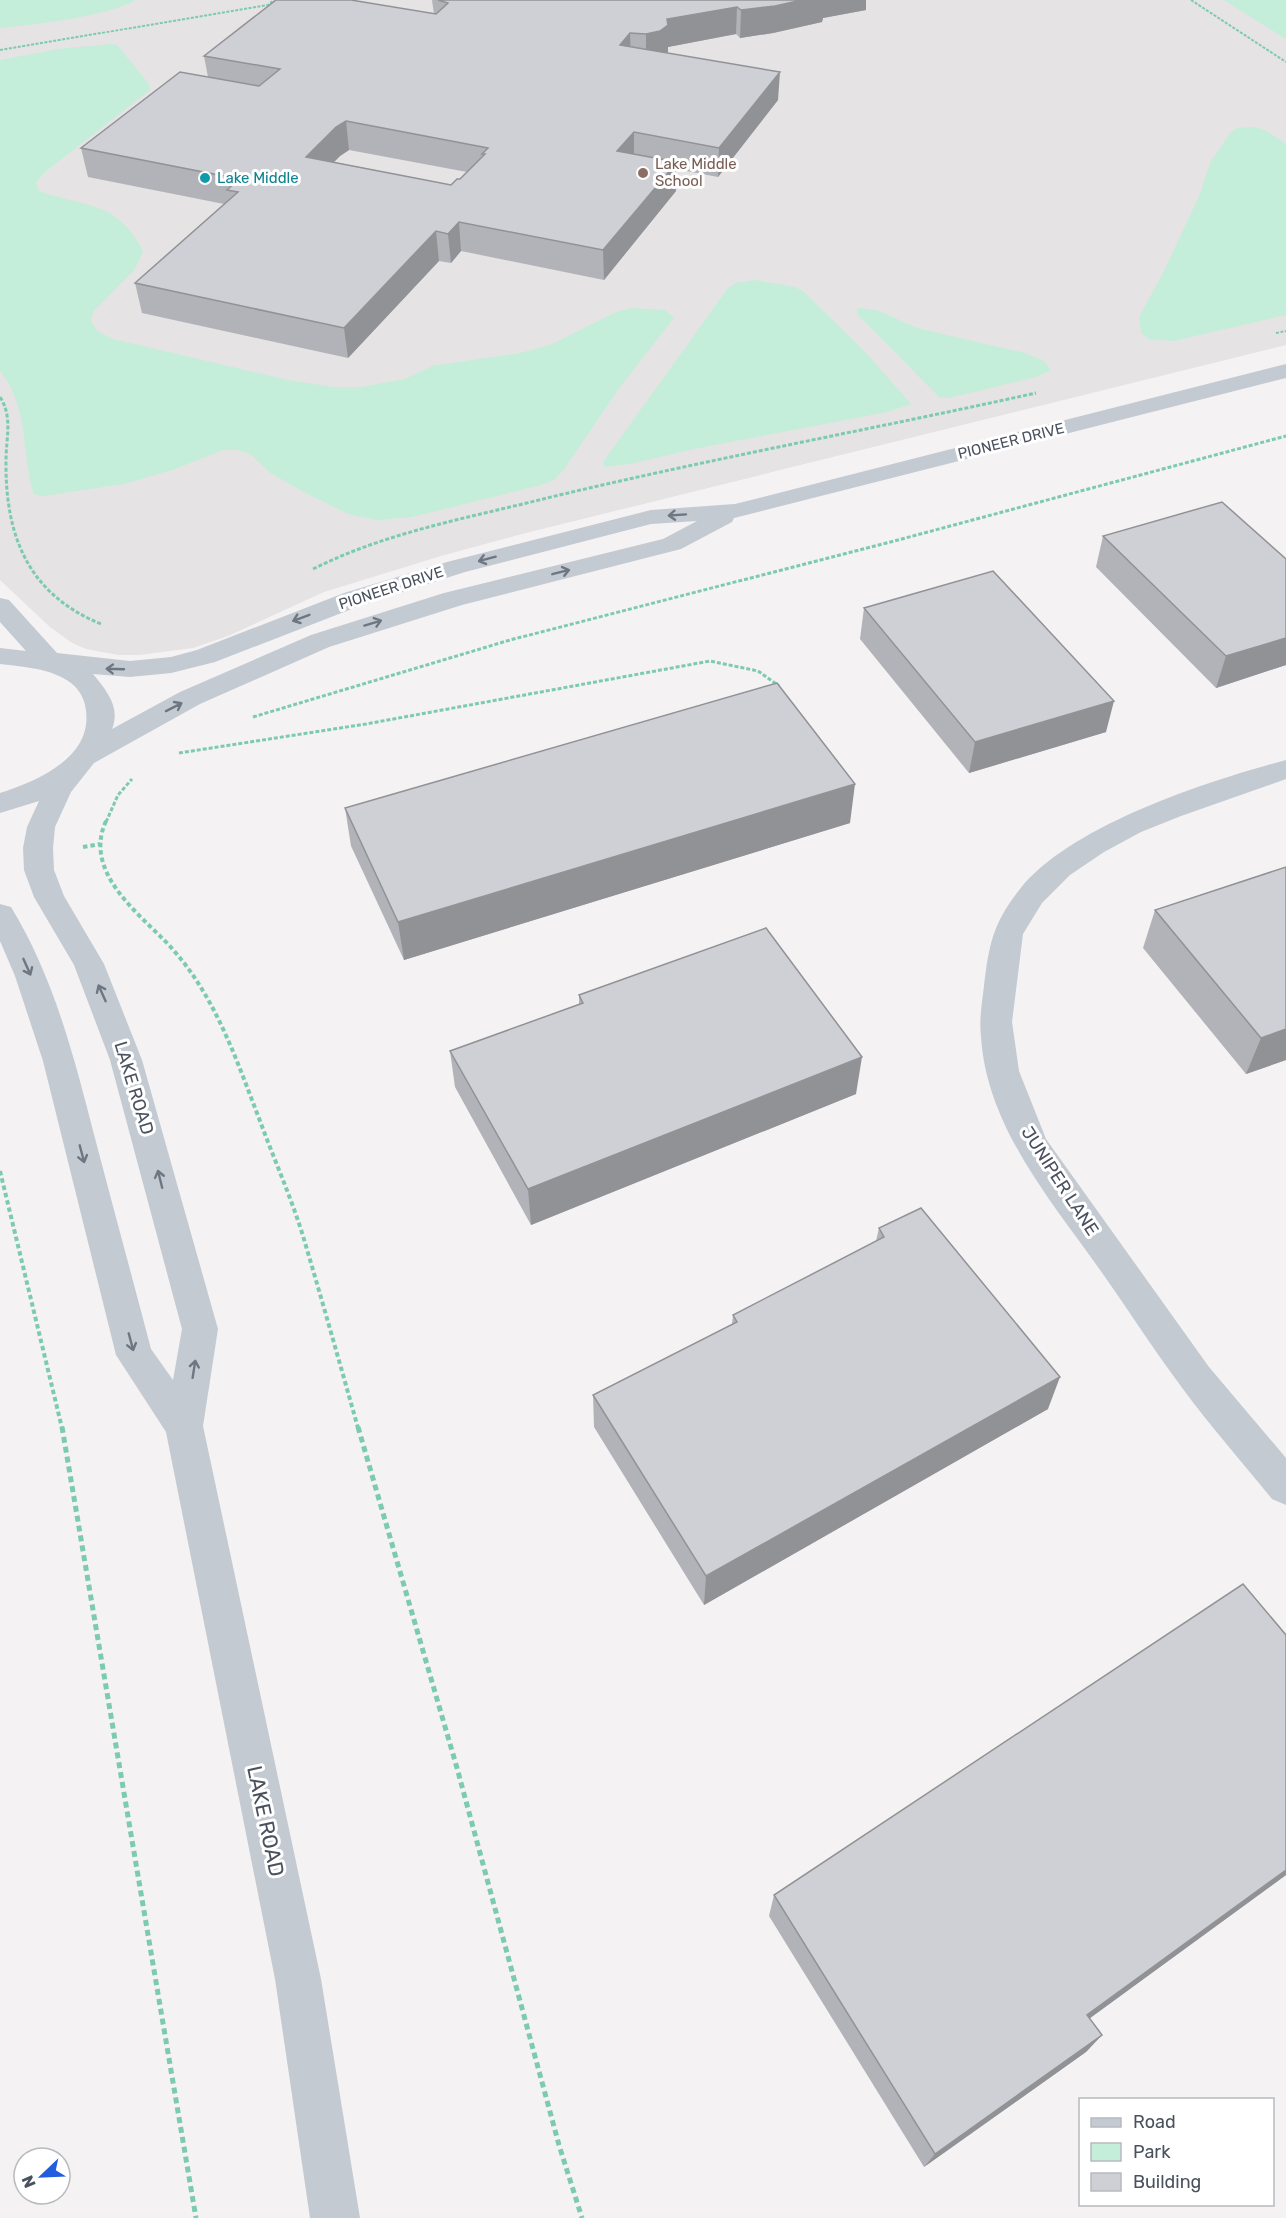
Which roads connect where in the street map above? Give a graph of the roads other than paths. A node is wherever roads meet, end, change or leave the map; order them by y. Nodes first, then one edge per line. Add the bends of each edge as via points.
1 (1286, 370) edge
2 (735, 511) junction
3 (0, 606) edge
4 (0, 657) edge
5 (51, 661) junction
6 (80, 762) junction
7 (1286, 769) edge
8 (0, 803) edge
9 (0, 915) edge
10 (184, 1426) junction
11 (1286, 1487) edge
12 (335, 2218) edge

1 - 2 street, PIONEER DRIVE
2 -> 5 street, PIONEER DRIVE via 651,517 456,567 353,599 206,656 171,665 130,669
6 -> 2 street, PIONEER DRIVE via 190,698 320,641 453,599 672,544
3 - 5 street
4 - 5 street, PIONEER DRIVE
5 - 6 street, LAKE ROAD via 73,670 99,698 103,716 99,735
6 - 8 street, PIONEER DRIVE via 33,793
10 -> 6 street, LAKE ROAD via 200,1329 119,1038 89,964 39,870 41,827 58,790
7 - 11 street, JUNIPER LANE via 1126,826 1088,848 1048,879 1024,903 1009,930 996,1022 1013,1106 1033,1147 1196,1378
9 -> 10 street, LAKE ROAD via 31,976 59,1061 135,1355
10 - 12 street, LAKE ROAD via 298,1979

